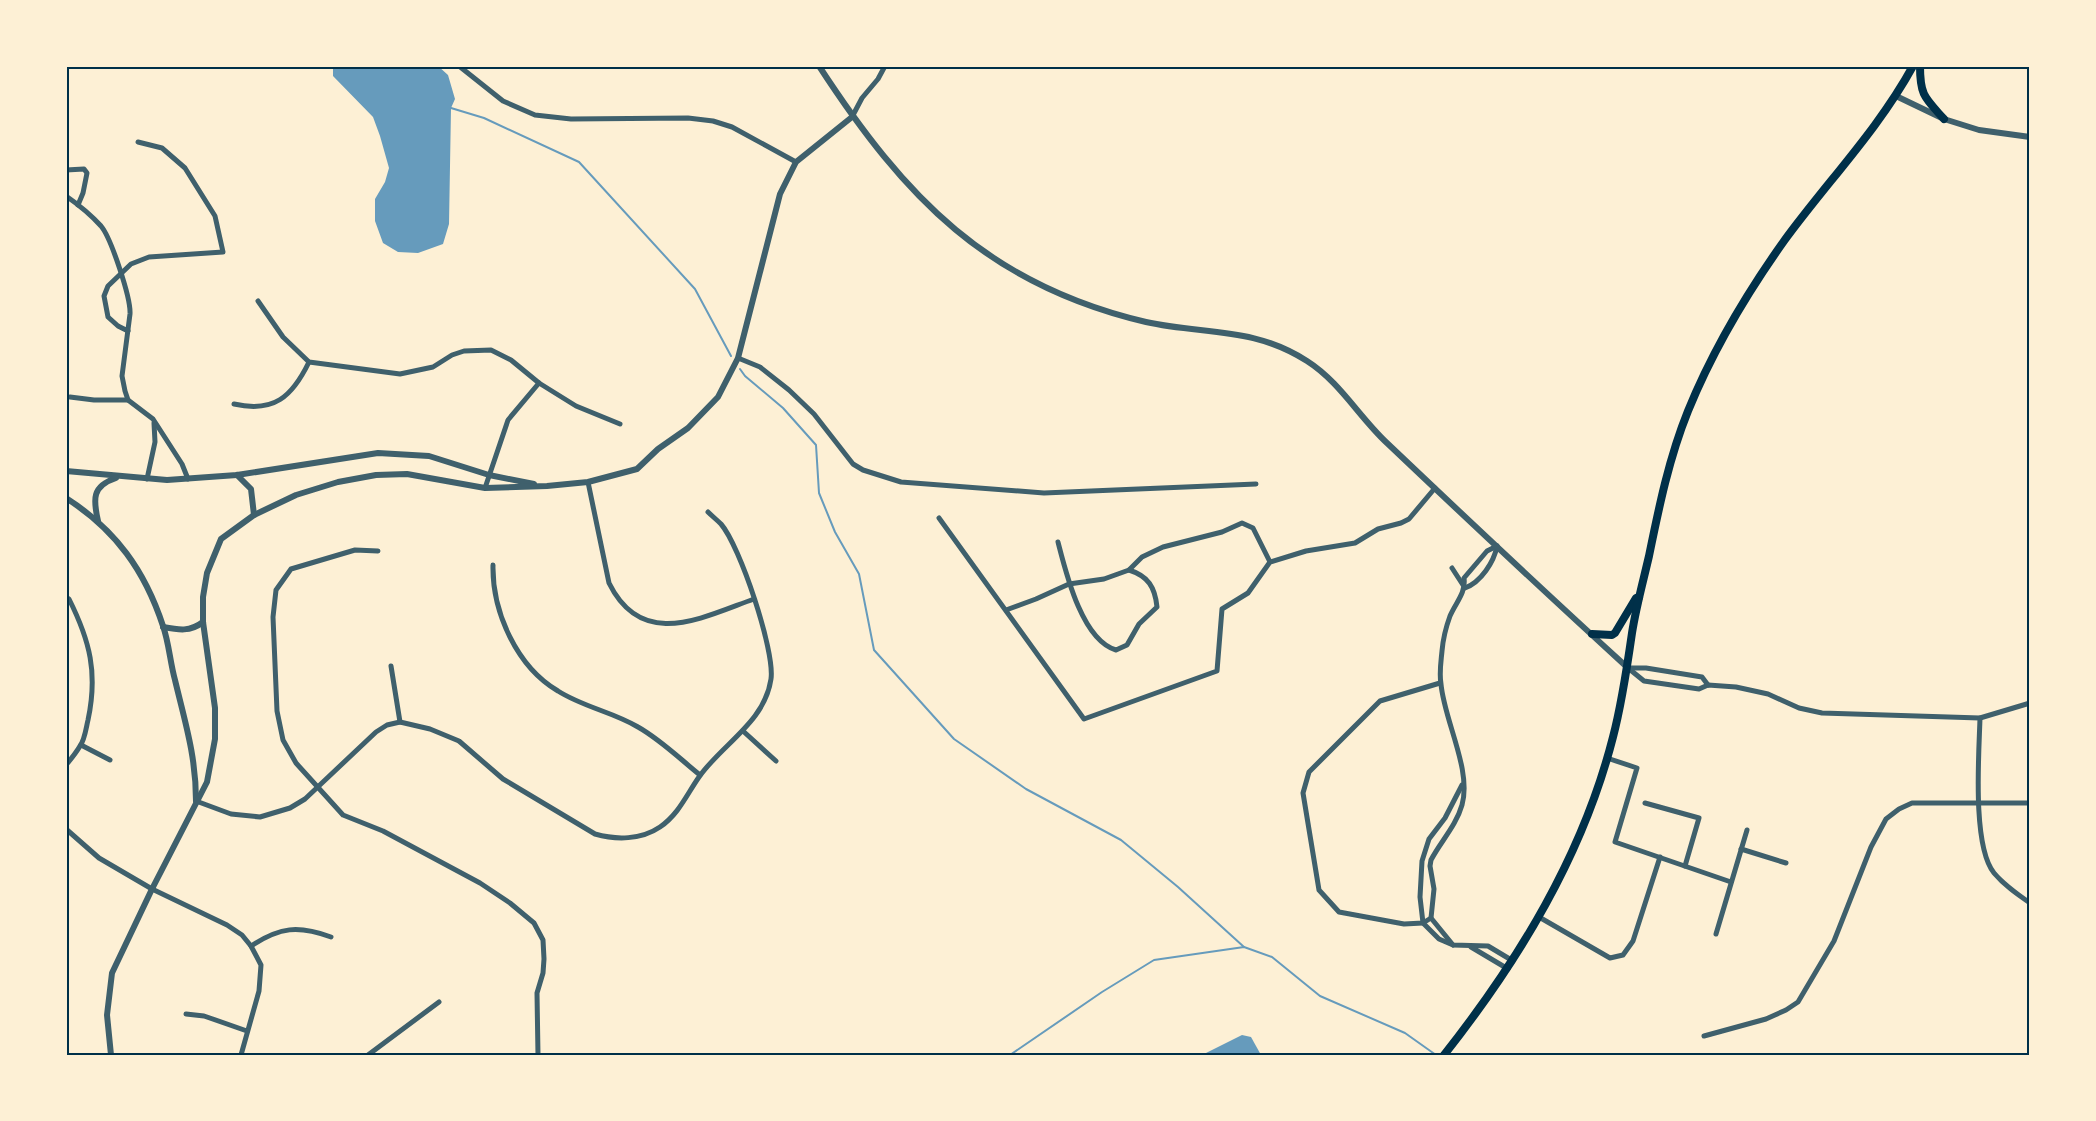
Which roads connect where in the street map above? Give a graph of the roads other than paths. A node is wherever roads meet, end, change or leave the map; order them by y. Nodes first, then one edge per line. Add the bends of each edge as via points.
1 (459, 66) edge
2 (819, 66) edge
3 (885, 66) edge
4 (1913, 66) edge
5 (1920, 66) edge
6 (1896, 96) junction
7 (852, 117) junction
8 (1944, 119) junction
9 (2030, 137) edge
10 (138, 142) dead end
11 (796, 162) junction
12 (66, 170) edge
13 (66, 196) edge
14 (78, 205) junction
15 (122, 275) junction
16 (258, 301) dead end
17 (128, 331) junction
18 (738, 358) junction
19 (309, 362) junction
20 (539, 383) junction
21 (70, 397) dead end
22 (128, 400) junction
23 (234, 404) dead end
24 (154, 421) junction
25 (620, 424) dead end
26 (66, 471) edge
27 (237, 475) junction
28 (489, 475) junction
29 (119, 477) junction
30 (188, 478) junction
31 (147, 479) junction
32 (588, 482) junction
33 (1256, 484) dead end
34 (547, 486) junction
35 (485, 488) junction
36 (1435, 488) junction
37 (66, 498) edge
38 (708, 512) dead end
39 (254, 514) junction
40 (939, 518) dead end
41 (98, 521) junction
42 (1058, 542) dead end
43 (1497, 546) junction
44 (378, 551) dead end
45 (1270, 562) junction
46 (1475, 564) junction
47 (493, 565) dead end
48 (1452, 568) dead end
49 (1129, 570) junction
50 (1484, 571) junction
51 (1069, 584) junction
52 (1465, 588) junction
53 (66, 597) edge
54 (1640, 597) junction
55 (754, 599) junction
56 (1006, 610) junction
57 (203, 622) junction
58 (163, 627) junction
59 (1592, 634) junction
60 (391, 666) dead end
61 (1628, 668) junction
62 (1440, 683) junction
63 (1708, 685) junction
64 (2030, 703) edge
65 (1980, 718) junction
66 (399, 722) junction
67 (742, 731) junction
68 (81, 745) junction
69 (1607, 758) junction
70 (110, 760) dead end
71 (776, 761) dead end
72 (66, 765) edge
73 (700, 775) junction
74 (1463, 783) junction
75 (317, 787) junction
76 (196, 801) junction
77 (1646, 803) dead end
78 (2030, 803) edge
79 (1978, 804) junction
80 (66, 828) edge
81 (1747, 830) dead end
82 (1741, 849) junction
83 (1660, 857) junction
84 (1786, 863) dead end
85 (1685, 866) junction
86 (1731, 882) junction
87 (152, 889) junction
88 (2030, 903) edge
89 (2030, 916) edge
90 (1539, 917) junction
91 (1431, 918) junction
92 (1423, 923) junction
93 (1716, 934) dead end
94 (331, 936) dead end
95 (1453, 945) junction
96 (251, 946) junction
97 (1470, 946) junction
98 (1513, 961) junction
99 (1508, 969) junction
100 (2030, 973) edge
101 (439, 1002) dead end
102 (186, 1014) dead end
103 (247, 1031) junction
104 (1704, 1036) dead end
105 (111, 1055) edge
106 (241, 1055) edge
107 (368, 1055) edge
108 (538, 1055) edge
109 (1444, 1055) edge

1 - 11 street via 503,101 535,115 713,121 732,127
2 - 7 street
3 - 7 street
4 - 6 main road
5 - 8 main road via 1924,96
6 - 8 street
6 - 54 main road via 1784,242 1715,352 1688,412 1666,478
7 - 11 street
7 - 36 street via 914,193 990,257 1055,293 1113,314 1161,325 1240,334 1287,350 1330,379 1384,440
8 - 9 street via 1979,130
10 - 15 street via 162,148 184,168 215,216 223,252 149,257 131,264
11 - 18 street via 780,194
12 - 14 street via 84,169 87,173
13 - 14 street
14 - 15 street via 103,228
15 - 17 street via 130,304
15 - 17 street via 108,286 104,305 108,317
16 - 19 street via 283,337
17 - 22 street via 122,376
18 - 32 street via 718,397 688,428 637,469
18 - 33 street via 760,367 789,390 814,414 853,464 901,482 1044,493
19 - 20 street via 400,374 433,367 464,351 491,350 511,360
19 - 23 street via 301,379 283,398 250,408
20 - 25 street via 576,406
20 - 28 street via 508,420
21 - 22 street
22 - 24 street
24 - 30 street
24 - 31 street via 155,442
26 - 29 street
27 - 28 street via 378,453 429,456
27 - 30 street
27 - 39 street via 250,489
28 - 34 street
28 - 35 street
29 - 31 street
29 - 41 street via 99,487 94,504
30 - 31 street
32 - 34 street
32 - 55 street via 609,583 630,611 648,621 674,624
34 - 35 street
35 - 39 street via 407,474 376,475 296,495
36 - 43 street
36 - 45 street via 1401,524 1378,529 1355,543
37 - 41 street
38 - 55 street via 722,525 734,546
39 - 57 street via 220,538 204,585
40 - 56 street
41 - 58 street via 127,551
42 - 51 street
43 - 46 street
43 - 50 street via 1494,559
43 - 59 street
44 - 75 street via 355,550 291,569 276,590 273,617 277,711 283,740
45 - 49 street via 1253,528 1242,523 1163,547 1142,557
45 - 56 street via 1248,593 1222,609 1217,671 1084,719
46 - 50 street
46 - 52 street via 1464,578
47 - 73 street via 495,593 504,620 529,667 556,691 655,737
48 - 52 street
49 - 51 street via 1104,579
49 - 51 street via 1142,574 1150,584 1157,607 1139,624 1127,645 1116,650 1105,647
50 - 52 street via 1473,585
51 - 56 street
52 - 62 street via 1443,638
53 - 68 street via 83,627 93,669 93,694
54 - 59 main road via 1615,633
54 - 61 main road
55 - 67 street via 771,658 771,680 762,705
57 - 58 street via 193,629
57 - 76 street via 215,708 215,739 207,782
58 - 76 street via 192,748
59 - 61 street
60 - 66 street
61 - 63 street via 1702,677
61 - 63 street via 1644,681 1699,689
61 - 69 main road
62 - 74 street via 1464,771
62 - 92 street via 1380,701 1310,772 1303,793 1319,890 1339,912 1404,924
63 - 65 street via 1768,694 1822,713
64 - 65 street
65 - 79 street
66 - 73 street via 459,741 503,779 595,834 607,837 631,838 660,827 678,810
66 - 75 street via 376,732
67 - 71 street
67 - 73 street
68 - 70 street
68 - 72 street
69 - 83 street via 1637,768 1615,842
69 - 90 main road via 1578,841
74 - 91 street via 1462,806 1452,830 1431,860
74 - 92 street via 1445,818 1429,838 1422,861
75 - 76 street via 290,808 260,816 231,814
75 - 108 street via 343,815 383,831 480,883 534,923 544,950 537,993
76 - 87 street
77 - 85 street via 1700,818
78 - 79 street
79 - 88 street via 1985,854 1993,872
79 - 104 street via 1912,803 1886,819 1834,941 1798,1002 1766,1019
80 - 87 street via 99,858
81 - 82 street
82 - 84 street
82 - 86 street
83 - 85 street
83 - 90 street via 1633,941 1623,955 1610,958
85 - 86 street
86 - 93 street
87 - 96 street via 227,925
87 - 105 street via 112,973 107,1015
89 - 100 street
90 - 98 main road
91 - 92 street
91 - 95 street
92 - 95 street via 1439,939
94 - 96 street via 284,929
95 - 97 street
96 - 103 street via 261,965 260,991
97 - 98 street via 1488,946
97 - 99 street
98 - 99 main road
99 - 109 main road
101 - 107 street
102 - 103 street
103 - 106 street

